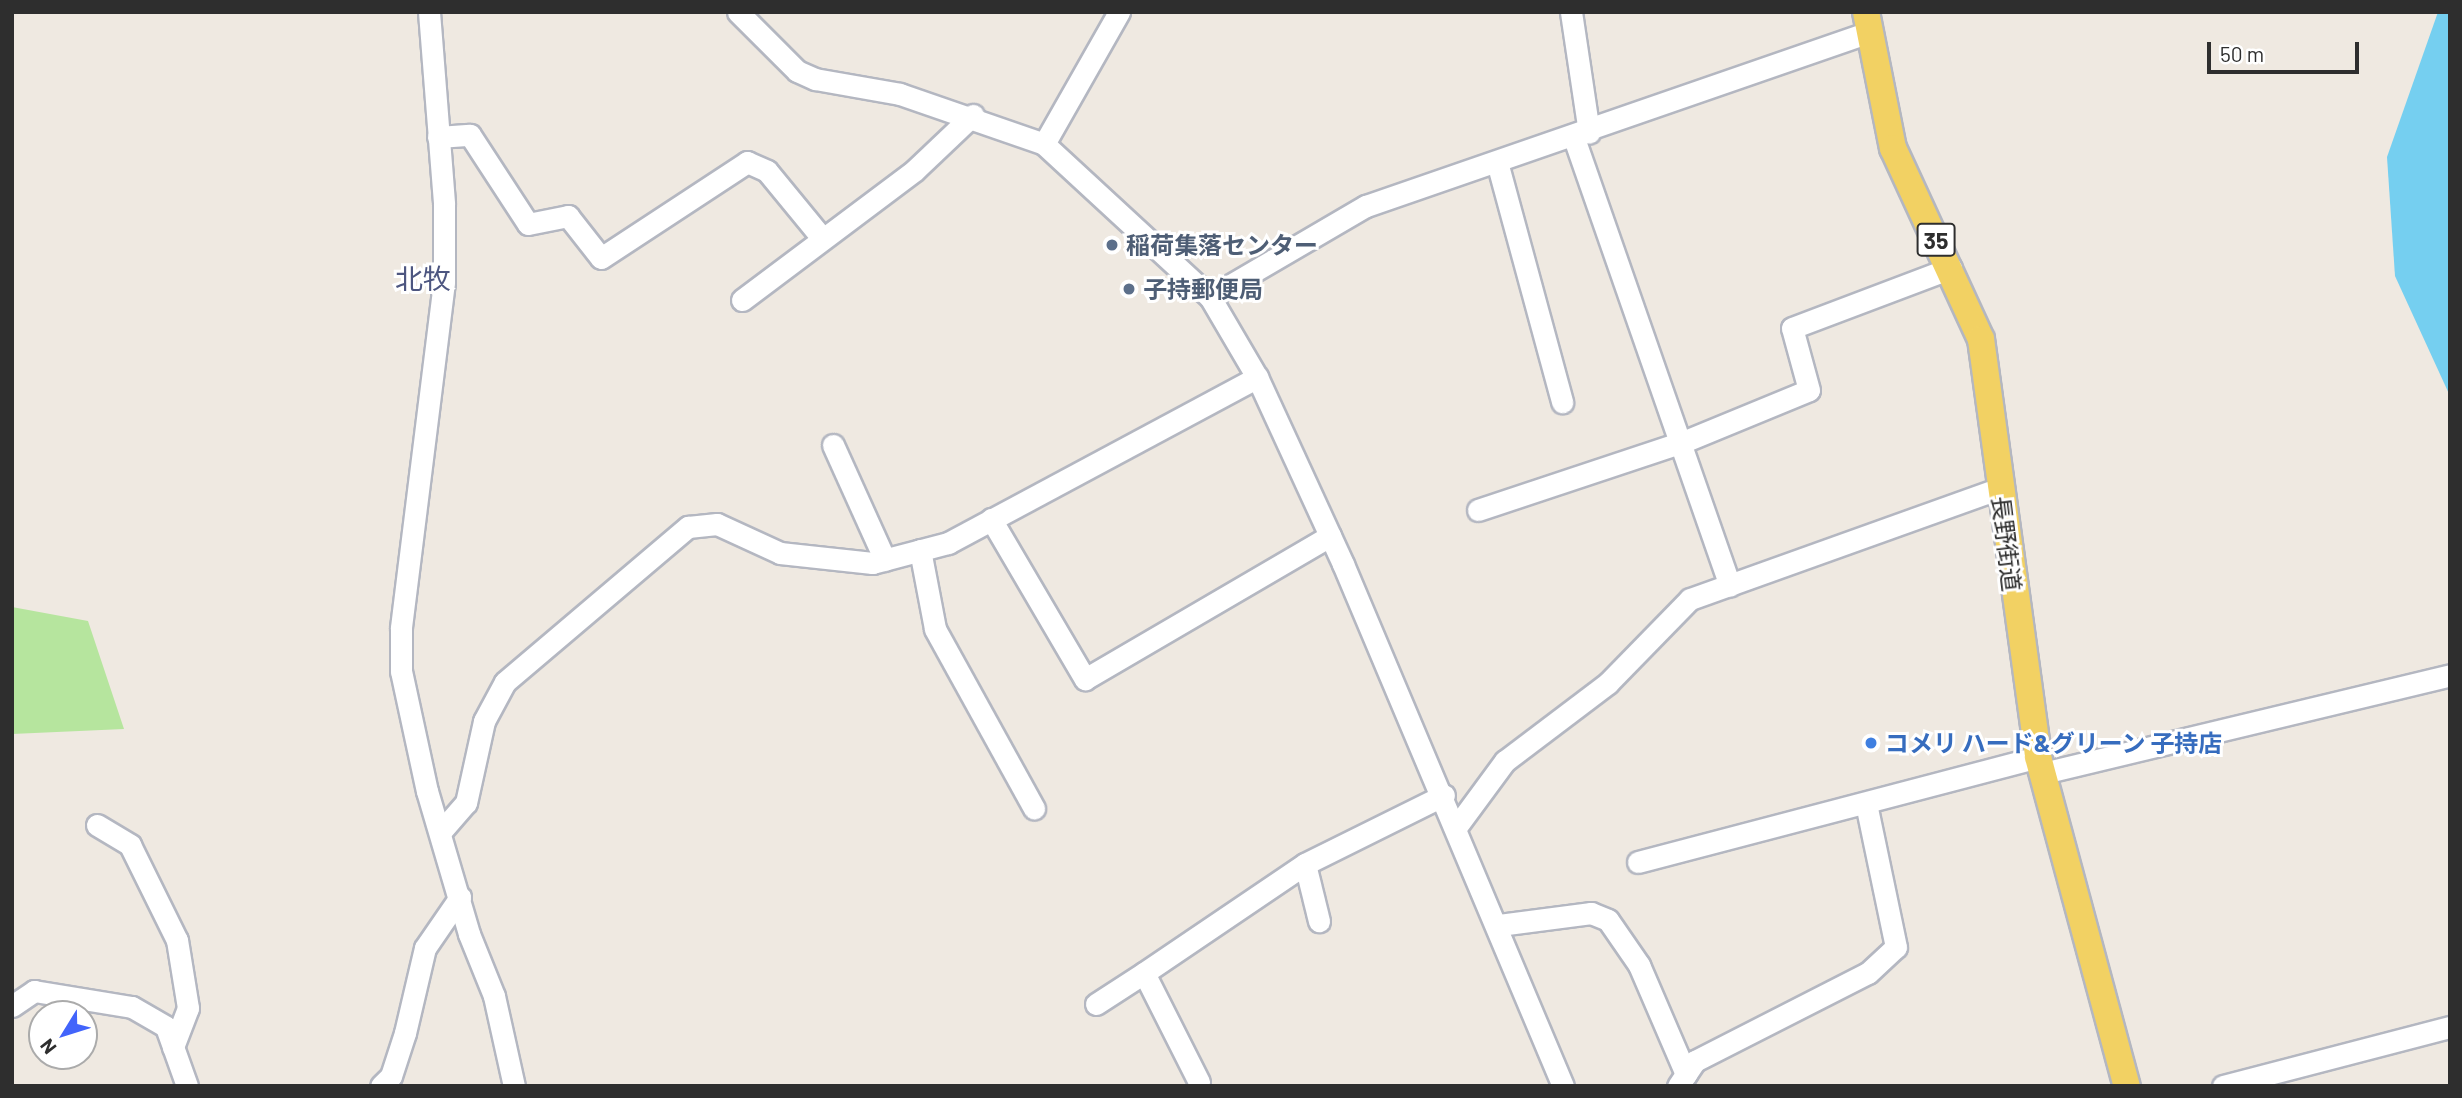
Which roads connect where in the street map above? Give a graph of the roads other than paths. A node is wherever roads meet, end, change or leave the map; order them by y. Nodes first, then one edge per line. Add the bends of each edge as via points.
1 (429, 12) edge
2 (738, 12) edge
3 (1119, 12) edge
4 (1571, 12) edge
5 (1867, 22) edge
6 (973, 115) junction
7 (1581, 136) junction
8 (438, 138) junction
9 (1044, 144) junction
10 (1497, 162) junction
11 (822, 238) junction
12 (1951, 268) junction
13 (1210, 297) junction
14 (742, 300) dead end
15 (1257, 377) junction
16 (1562, 402) dead end
17 (1683, 442) junction
18 (833, 445) dead end
19 (2000, 488) junction
20 (1478, 510) dead end
21 (991, 519) junction
22 (1330, 536) junction
23 (920, 551) junction
24 (885, 560) junction
25 (1730, 586) junction
26 (2450, 674) edge
27 (2040, 765) junction
28 (1444, 795) junction
29 (1866, 804) junction
30 (1034, 808) dead end
31 (97, 825) dead end
32 (1457, 826) junction
33 (443, 829) junction
34 (1638, 862) dead end
35 (1305, 864) junction
36 (460, 897) junction
37 (1319, 921) dead end
38 (1499, 925) junction
39 (1144, 973) junction
40 (1096, 1004) dead end
41 (12, 1006) edge
42 (2450, 1027) edge
43 (173, 1046) junction
44 (513, 1077) edge
45 (1682, 1080) edge
46 (1199, 1082) dead end
47 (187, 1086) edge
48 (381, 1086) edge
49 (1563, 1086) edge
50 (2127, 1086) edge
51 (2223, 1086) edge

1 - 8 street
2 - 6 street via 797,71
3 - 9 street
4 - 7 street
5 - 7 street
5 - 12 main road, 長野街道 / 35 via 1893,148
6 - 9 street
6 - 11 street via 915,170
7 - 10 street
7 - 17 street
8 - 11 street via 470,135 528,224 568,216 601,258 747,162 767,171
8 - 33 street via 443,282 401,628 410,715
9 - 13 street
10 - 13 street via 1366,206
10 - 16 street
11 - 14 street
12 - 17 street via 1792,328 1809,390
12 - 19 main road, 長野街道 / 35 via 1981,339
13 - 15 street
15 - 21 street
15 - 22 street
17 - 20 street
17 - 25 street
18 - 24 street
19 - 25 street
19 - 27 main road, 長野街道 / 35
21 - 22 street via 1085,679
21 - 23 street
22 - 28 street
23 - 24 street
23 - 30 street via 935,629
24 - 33 street via 832,562 779,553 718,524 688,527 505,682 484,721 467,803
25 - 32 street via 1690,599 1608,683 1505,761
26 - 27 street
27 - 29 street
27 - 50 main road, 長野街道 / 35
28 - 32 street
28 - 35 street
29 - 34 street
29 - 45 street via 1896,947 1868,972 1726,1042
31 - 43 street via 130,845 177,940 188,1008
32 - 38 street
33 - 36 street
35 - 37 street
35 - 39 street
36 - 44 street
36 - 48 street via 425,948 405,1033 391,1076
38 - 45 street via 1591,913 1608,920 1639,965
38 - 49 street
39 - 40 street
39 - 46 street
41 - 43 street via 34,990 132,1007 166,1027
42 - 51 street
43 - 47 street

